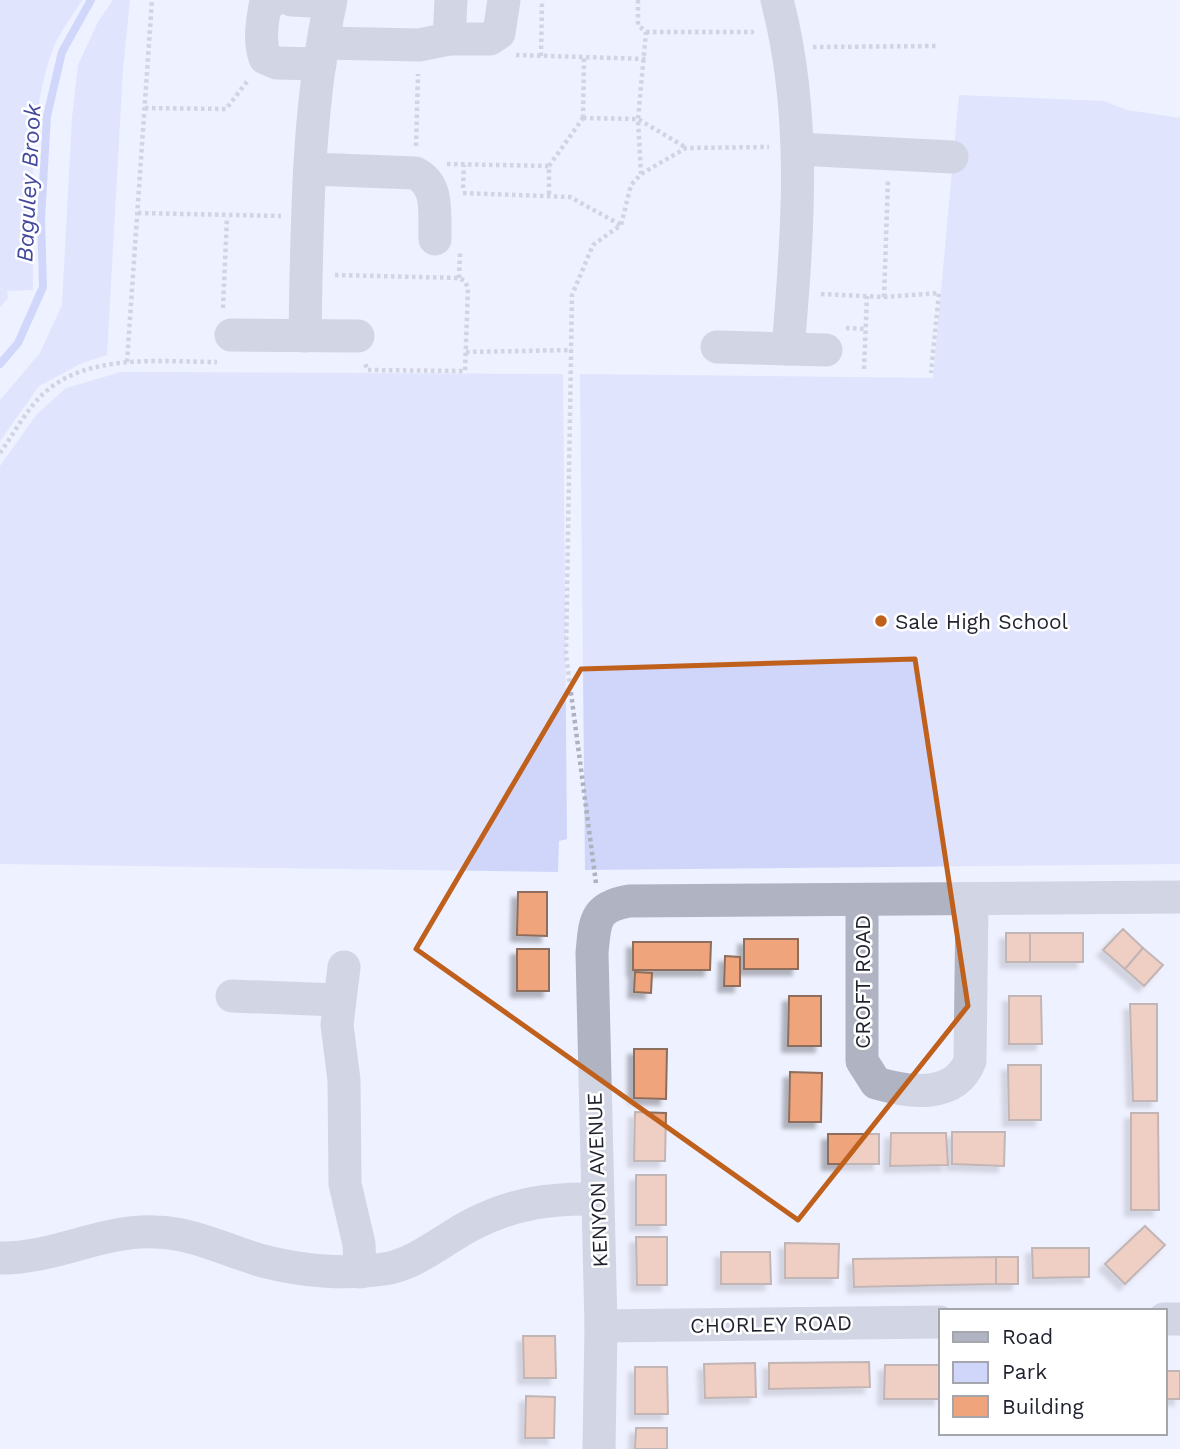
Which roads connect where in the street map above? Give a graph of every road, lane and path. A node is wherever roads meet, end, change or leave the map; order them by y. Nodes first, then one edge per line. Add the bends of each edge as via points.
1 (152, 0) edge
2 (274, 0) edge
3 (292, 0) edge
4 (452, 0) edge
5 (504, 0) edge
6 (542, 0) edge
7 (638, 0) edge
8 (777, 0) edge
9 (331, 1) edge
10 (646, 32) junction
11 (490, 39) junction
12 (787, 39) junction
13 (434, 42) junction
14 (939, 46) dead end
15 (322, 53) junction
16 (541, 56) junction
17 (265, 58) junction
18 (584, 58) junction
19 (646, 59) junction
20 (145, 108) junction
21 (583, 118) junction
22 (638, 119) junction
23 (686, 148) junction
24 (798, 149) junction
25 (888, 154) junction
26 (952, 157) dead end
27 (550, 166) junction
28 (415, 168) junction
29 (312, 169) junction
30 (640, 174) junction
31 (463, 193) dead end
32 (549, 195) junction
33 (138, 213) junction
34 (309, 216) junction
35 (227, 217) junction
36 (621, 225) junction
37 (435, 239) dead end
38 (306, 275) junction
39 (792, 293) junction
40 (867, 296) junction
41 (884, 297) junction
42 (305, 336) junction
43 (358, 336) joint
44 (225, 339) junction
45 (717, 346) dead end
46 (788, 349) junction
47 (572, 350) junction
48 (826, 350) dead end
49 (466, 352) junction
50 (127, 362) junction
51 (864, 369) dead end
52 (931, 373) dead end
53 (0, 453) edge
54 (1180, 897) edge
55 (862, 900) junction
56 (972, 900) junction
57 (600, 912) junction
58 (344, 967) dead end
59 (232, 996) dead end
60 (338, 1000) junction
61 (596, 1199) junction
62 (0, 1258) edge
63 (360, 1272) junction
64 (939, 1322) edge
65 (601, 1326) junction
66 (599, 1449) edge

1 - 20 path
2 - 17 street via 265,6 262,22
3 - 9 street
4 - 13 street
5 - 11 street via 499,33
6 - 16 path
7 - 10 path via 638,25
8 - 12 street
9 - 15 street
10 - 12 path
10 - 19 path
11 - 13 street
11 - 16 path via 506,55
12 - 14 path
12 - 24 street
13 - 15 street
13 - 28 path
15 - 17 street via 276,63
15 - 29 street
16 - 18 path
17 - 20 path via 226,109
18 - 19 path
18 - 21 path
19 - 22 path
20 - 33 path
21 - 22 path
21 - 27 path
22 - 23 path
22 - 30 path
23 - 24 path
23 - 30 path
24 - 25 street
24 - 39 street
25 - 26 street
25 - 41 path
27 - 28 path
27 - 32 path
28 - 29 street
28 - 37 street via 433,190
29 - 34 street
30 - 36 path via 631,186
31 - 32 path
32 - 36 path via 570,197
33 - 35 path
33 - 50 path
34 - 35 path
34 - 38 street
35 - 44 path
36 - 47 path via 593,245 572,295
38 - 42 street
38 - 49 path via 459,278 468,288
39 - 40 path
39 - 46 street
40 - 41 path
40 - 51 path
41 - 52 path via 939,293
42 - 43 street
42 - 44 street
43 - 49 path via 367,370 465,371
44 - 50 path
45 - 46 street
46 - 48 street
47 - 49 path
47 - 57 path via 566,654
50 - 53 path via 83,370 42,395
54 - 56 street, CROFT ROAD
55 - 56 street, CROFT ROAD
55 - 56 street, CROFT ROAD via 862,1061 876,1083 934,1090 952,1086 965,1074 970,1061
55 - 57 street, CROFT ROAD via 629,901
57 - 61 street, KENYON AVENUE via 592,953
58 - 60 street
59 - 60 street
60 - 63 street via 345,1184 359,1244
61 - 63 street via 553,1198 505,1210 412,1260
61 - 65 street, KENYON AVENUE
62 - 63 street via 149,1231 183,1235 286,1265
64 - 65 street, CHORLEY ROAD
65 - 66 street, KENYON AVENUE

